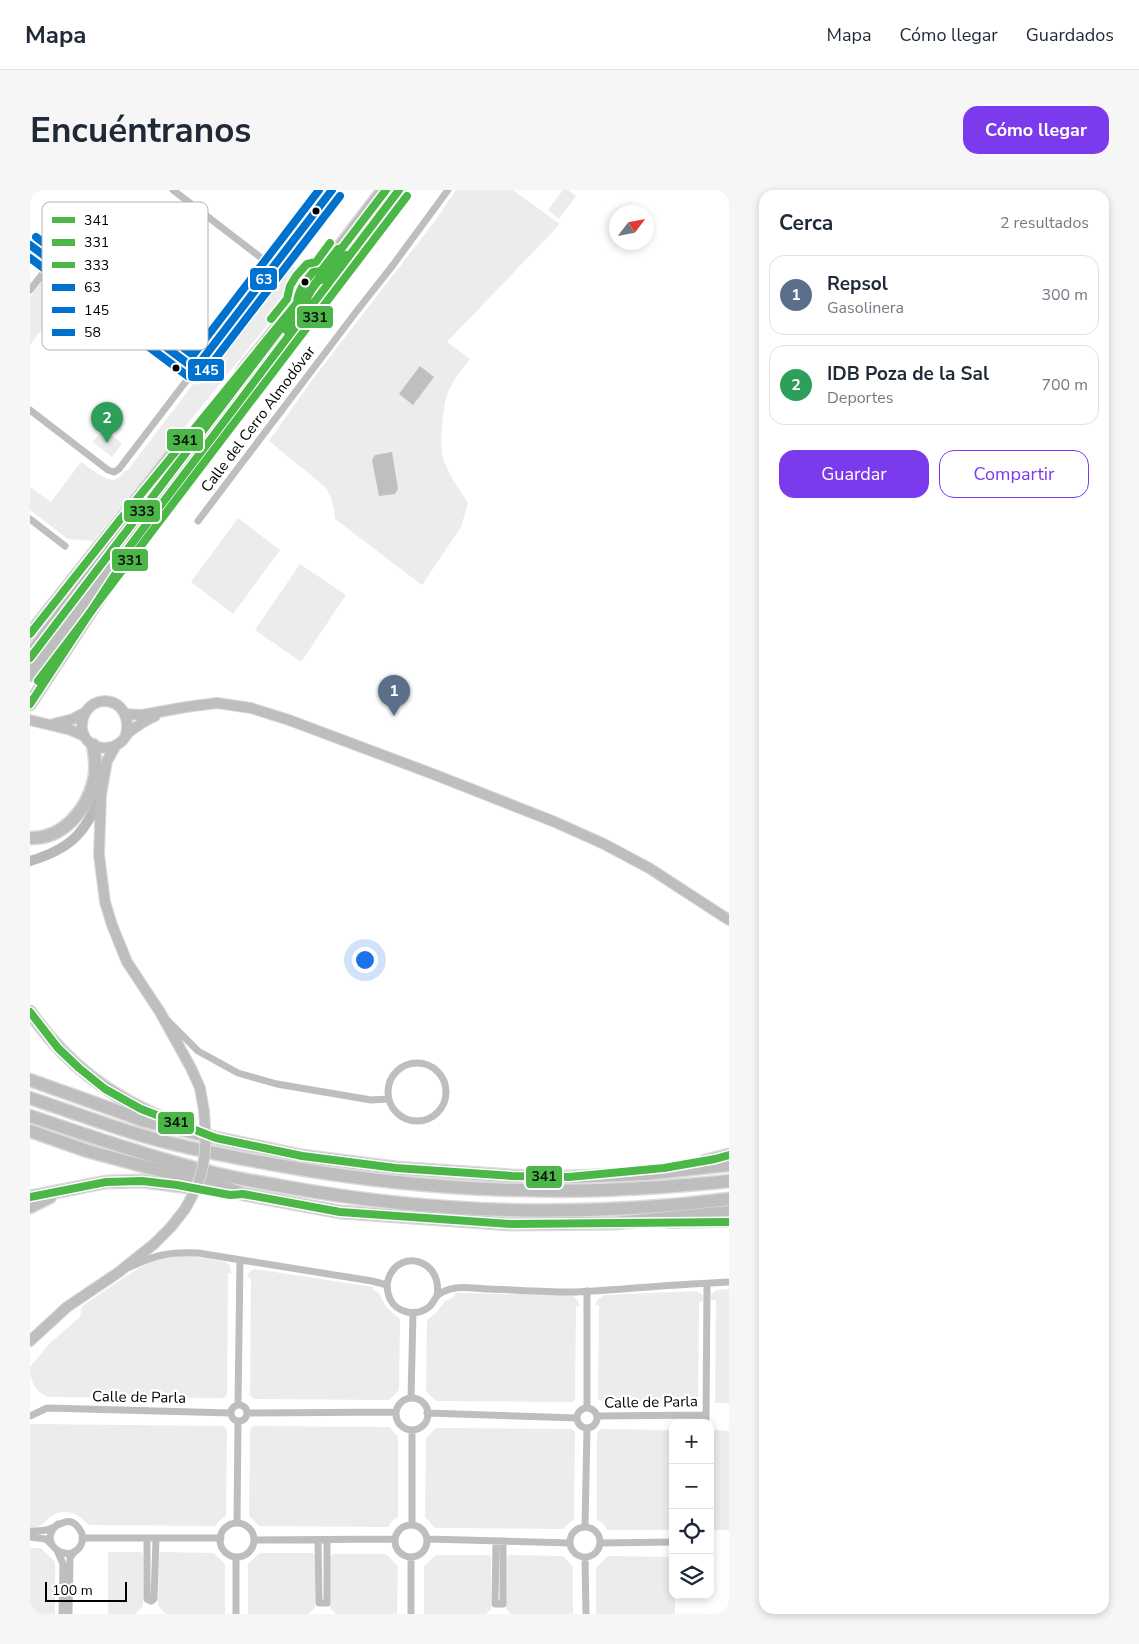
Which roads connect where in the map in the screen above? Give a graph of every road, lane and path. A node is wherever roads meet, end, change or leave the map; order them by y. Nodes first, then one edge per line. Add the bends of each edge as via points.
1 (173, 190) edge
2 (332, 190) edge
3 (383, 190) edge
4 (399, 190) edge
5 (448, 190) edge
6 (189, 202) edge
7 (208, 217) edge
8 (30, 245) edge
9 (42, 254) edge
10 (273, 266) junction
11 (42, 275) edge
12 (30, 290) edge
13 (170, 350) edge
14 (195, 369) junction
15 (243, 370) junction
16 (30, 410) edge
17 (30, 519) edge
18 (198, 521) dead end
19 (66, 546) dead end
20 (127, 550) junction
21 (33, 629) edge
22 (30, 655) edge
23 (30, 675) edge
24 (44, 683) junction
25 (30, 704) edge
26 (30, 711) edge
27 (163, 712) junction
28 (84, 713) junction
29 (125, 714) junction
30 (40, 722) edge
31 (126, 734) junction
32 (88, 740) junction
33 (116, 745) junction
34 (101, 795) junction
35 (30, 838) edge
36 (30, 861) edge
37 (729, 920) edge
38 (30, 1012) edge
39 (160, 1012) junction
40 (30, 1080) edge
41 (30, 1096) edge
42 (389, 1099) junction
43 (30, 1116) edge
44 (144, 1121) junction
45 (30, 1126) edge
46 (30, 1131) edge
47 (216, 1138) junction
48 (86, 1151) junction
49 (729, 1155) edge
50 (729, 1165) edge
51 (729, 1173) edge
52 (645, 1174) junction
53 (569, 1177) junction
54 (729, 1181) edge
55 (73, 1188) junction
56 (243, 1194) junction
57 (30, 1197) edge
58 (729, 1199) edge
59 (30, 1207) edge
60 (729, 1212) edge
61 (729, 1222) edge
62 (615, 1224) junction
63 (240, 1260) junction
64 (119, 1272) junction
65 (729, 1282) edge
66 (707, 1284) junction
67 (387, 1285) junction
68 (587, 1291) junction
69 (437, 1296) junction
70 (413, 1313) junction
71 (30, 1341) edge
72 (411, 1398) junction
73 (238, 1405) junction
74 (587, 1408) junction
75 (396, 1412) junction
76 (231, 1413) junction
77 (247, 1413) junction
78 (428, 1413) junction
79 (30, 1416) edge
80 (596, 1416) junction
81 (576, 1418) junction
82 (706, 1419) edge
83 (238, 1421) junction
84 (586, 1428) junction
85 (412, 1430) junction
86 (237, 1523) junction
87 (58, 1524) junction
88 (412, 1525) junction
89 (585, 1527) junction
90 (30, 1531) edge
91 (30, 1537) edge
92 (82, 1538) junction
93 (147, 1538) junction
94 (156, 1538) junction
95 (221, 1538) junction
96 (395, 1539) junction
97 (428, 1539) junction
98 (254, 1540) junction
99 (318, 1540) junction
100 (327, 1540) junction
101 (500, 1541) junction
102 (669, 1542) edge
103 (570, 1543) junction
104 (600, 1543) junction
105 (55, 1548) junction
106 (77, 1550) junction
107 (236, 1557) junction
108 (412, 1558) junction
109 (585, 1558) junction
110 (62, 1614) edge
111 (69, 1614) edge
112 (236, 1614) edge
113 (411, 1614) edge
114 (586, 1614) edge

1 - 6 street
2 - 10 street
3 - 15 highway
4 - 20 highway
5 - 18 street, Calle del Cerro Almodóvar
7 - 10 street
8 - 9 street
10 - 14 street
11 - 12 street
13 - 14 street
14 - 16 street via 114,472
15 - 21 highway
15 - 22 highway via 234,388
17 - 19 street
20 - 23 highway
20 - 24 highway via 122,564
24 - 25 highway
24 - 26 highway
27 - 29 main road
27 - 31 main road
27 - 37 main road via 205,704 230,704 326,734 604,844 649,868
28 - 29 main road via 104,701 121,708
28 - 30 main road via 73,719
28 - 32 main road via 82,729
29 - 31 main road
30 - 32 main road via 71,730
31 - 33 main road
32 - 33 main road via 99,748
32 - 35 highway via 96,760 87,801 63,829 50,836
33 - 34 main road via 107,762
34 - 36 main road via 93,815 72,841
34 - 39 main road via 99,855 112,925 127,962
38 - 47 highway via 58,1048 105,1088 141,1109
39 - 42 street via 198,1051 238,1073 277,1084 371,1100
39 - 64 main road, bridge via 200,1088 206,1136 204,1161 186,1209 154,1244
40 - 44 highway
41 - 44 highway
41 - 54 highway via 139,1134 223,1155 393,1183 511,1191 570,1191
42 - 42 street via 405,1118 429,1118 444,1101 444,1082 432,1067 413,1063 404,1066 390,1080
43 - 58 highway via 131,1150 220,1174 392,1203 512,1210 589,1210
44 - 47 highway
45 - 48 highway
46 - 48 highway
47 - 53 highway via 302,1156 396,1168
48 - 56 highway
49 - 53 highway via 664,1168
50 - 52 highway
51 - 52 highway
52 - 53 highway
55 - 56 highway via 106,1182 142,1181 230,1195
55 - 57 highway
55 - 59 highway
56 - 62 highway via 340,1212 511,1224
60 - 62 highway
61 - 62 main road
63 - 64 street via 173,1252 149,1258
63 - 67 street
63 - 73 street
64 - 71 main road via 67,1306
65 - 66 street
66 - 68 street
66 - 82 street
67 - 69 street via 389,1276 400,1264 418,1261 433,1270 439,1287
67 - 70 street via 391,1301 397,1308
68 - 69 street via 456,1288
68 - 74 street
69 - 70 street via 428,1308
70 - 72 street
72 - 75 street via 399,1404
72 - 78 street via 424,1404
73 - 76 street
73 - 77 street via 244,1406
74 - 80 street
74 - 81 street via 580,1410
75 - 77 street
75 - 85 street via 398,1423
76 - 79 street, Calle de Parla via 47,1408
76 - 83 street
77 - 83 street
78 - 81 street
78 - 85 street via 425,1423
80 - 82 street, Calle de Parla
80 - 84 street via 593,1426
81 - 84 street
83 - 86 street
84 - 89 street
85 - 88 street
86 - 95 street via 226,1528
86 - 98 street via 248,1527
87 - 90 street via 47,1530
87 - 92 street via 72,1523 80,1529
87 - 105 street via 51,1536
88 - 96 street via 399,1530
88 - 97 street via 420,1527
89 - 103 street via 576,1530
89 - 104 street via 598,1534
91 - 105 street via 46,1539
92 - 93 street
92 - 106 street
93 - 94 street
93 - 94 street via 147,1599 151,1602 154,1598
94 - 95 street
95 - 107 street via 226,1552
96 - 100 street
96 - 108 street via 401,1554
97 - 101 street
97 - 108 street via 424,1552
98 - 99 street
98 - 107 street via 250,1551
99 - 100 street
99 - 100 street via 319,1603 327,1603
101 - 101 street via 495,1604 503,1604
101 - 103 street
102 - 104 street
103 - 109 street via 574,1552
104 - 109 street via 595,1554
105 - 106 street via 65,1553
105 - 110 street via 63,1564
106 - 111 street via 70,1558
107 - 112 street
108 - 113 street
109 - 114 street

